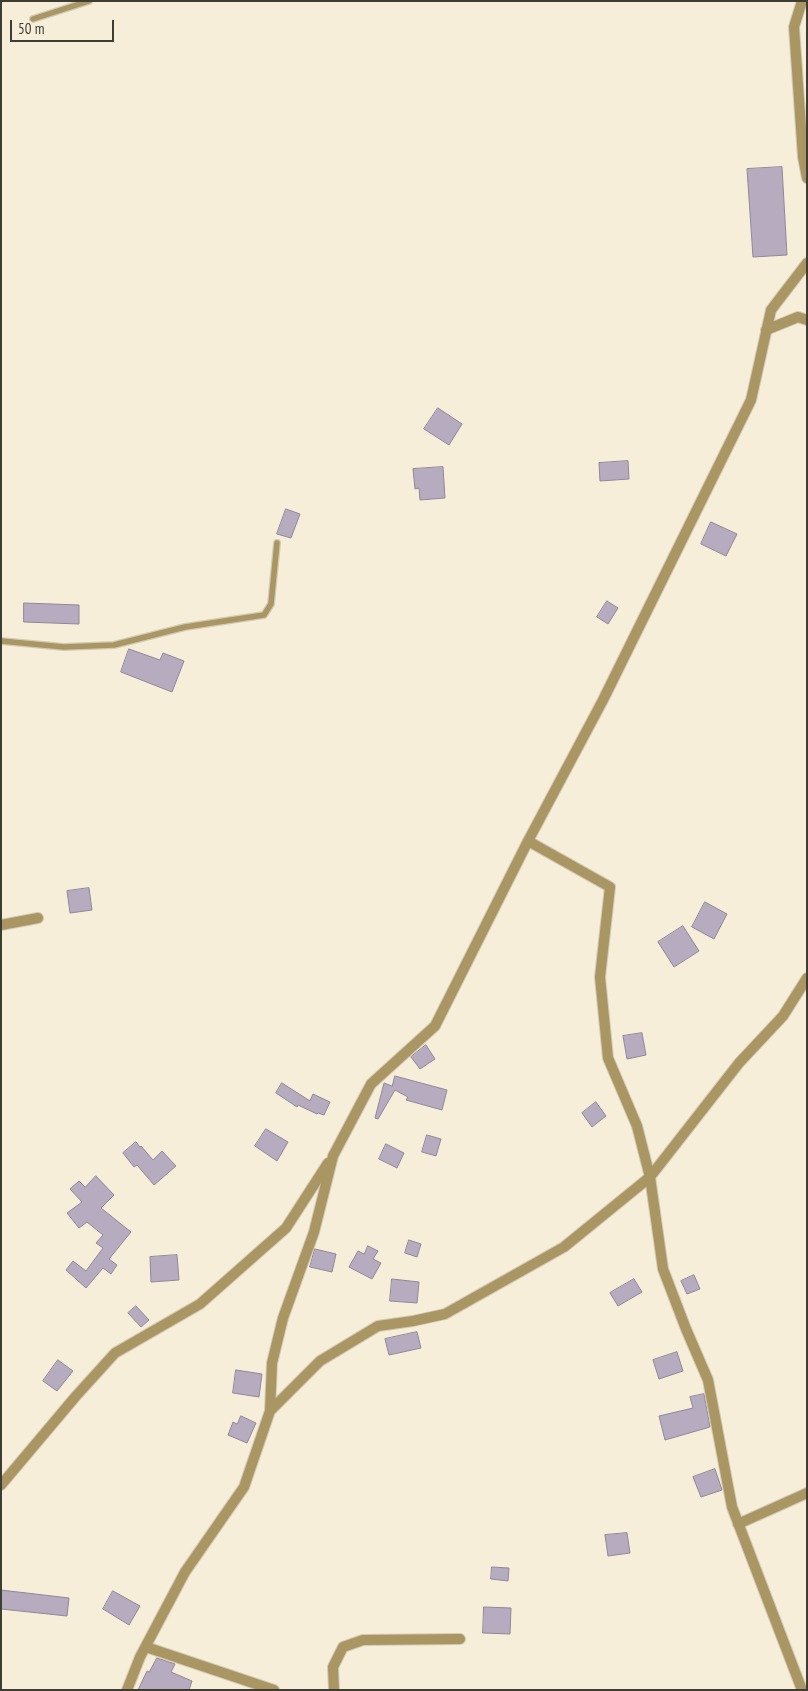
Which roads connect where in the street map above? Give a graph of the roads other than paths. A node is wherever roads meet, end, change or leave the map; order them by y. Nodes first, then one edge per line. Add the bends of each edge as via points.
1 (90, 1) edge
2 (802, 1) edge
3 (33, 19) dead end
4 (807, 178) edge
5 (807, 263) edge
6 (807, 320) edge
7 (766, 330) junction
8 (277, 543) dead end
9 (1, 641) edge
10 (528, 841) junction
11 (38, 918) dead end
12 (1, 925) edge
13 (807, 978) edge
14 (333, 1156) junction
15 (650, 1177) junction
16 (270, 1411) junction
17 (1, 1485) edge
18 (807, 1493) edge
19 (738, 1524) junction
20 (460, 1639) dead end
21 (146, 1646) junction
22 (128, 1690) edge
23 (274, 1690) edge
24 (334, 1690) edge
25 (802, 1690) edge

1 - 3 lane
2 - 4 street via 794,27
5 - 7 street via 771,310
6 - 7 street via 798,317
7 - 10 street via 751,400 603,700
8 - 9 lane via 271,604 264,615 185,627 114,645 64,647
10 - 14 street via 435,1026 371,1084
10 - 15 street via 610,887 600,977 608,1058 637,1126
11 - 12 street
13 - 15 street via 783,1016 739,1063
14 - 16 street via 314,1232 283,1318 272,1363
14 - 17 street via 286,1228 200,1304 115,1353
15 - 16 street via 564,1247 445,1314 378,1326 320,1361
15 - 19 street via 663,1270 708,1380
16 - 21 street via 244,1487 184,1572
18 - 19 street
19 - 25 street
20 - 24 street via 363,1640 343,1647 333,1667
21 - 22 street
21 - 23 street

